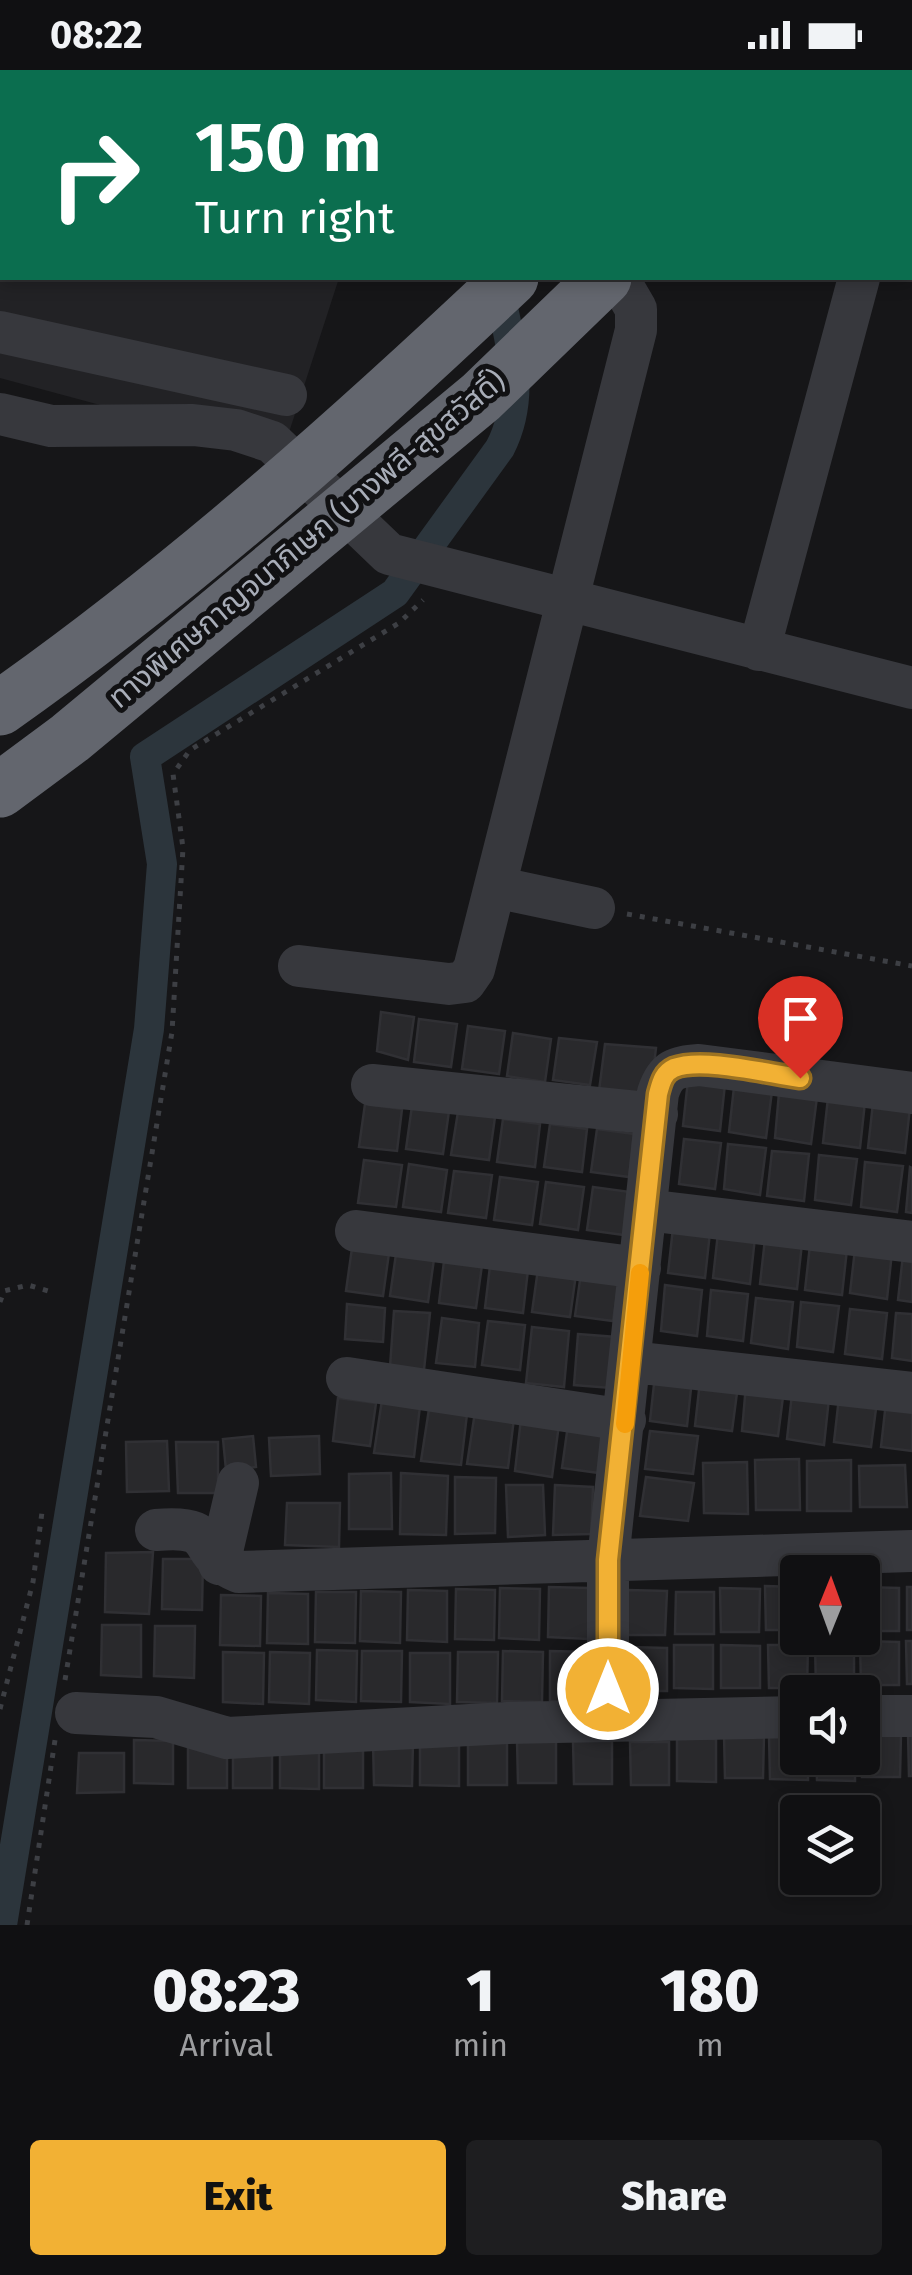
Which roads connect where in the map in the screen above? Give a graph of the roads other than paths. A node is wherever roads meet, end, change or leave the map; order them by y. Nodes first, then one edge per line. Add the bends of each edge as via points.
1 (509, 280) edge
2 (602, 280) edge
3 (619, 280) edge
4 (858, 280) edge
5 (0, 332) edge
6 (286, 395) dead end
7 (0, 414) edge
8 (570, 600) junction
9 (759, 650) junction
10 (912, 688) edge
11 (0, 708) edge
12 (0, 790) edge
13 (495, 886) junction
14 (594, 908) road end
15 (300, 966) dead end
16 (372, 1085) dead end
17 (912, 1093) edge
18 (657, 1114) junction
19 (646, 1210) junction
20 (356, 1231) dead end
21 (912, 1242) edge
22 (640, 1268) junction
23 (632, 1362) junction
24 (346, 1378) dead end
25 (912, 1392) edge
26 (625, 1420) junction
27 (238, 1483) dead end
28 (156, 1530) dead end
29 (912, 1550) edge
30 (608, 1560) junction
31 (219, 1564) junction
32 (65, 1709) road end
33 (880, 1716) edge
34 (912, 1716) edge
35 (780, 1717) edge
36 (608, 1721) junction

1 - 11 highway, ทางพิเศษกาญจนาภิเษก (บางพลี-สุขสวัสดิ์), bridge via 202,553
2 - 12 highway, ทางพิเศษกาญจนาภิเษก (บางพลี-สุขสวัสดิ์), bridge via 481,397
3 - 8 street via 636,309 636,330
4 - 9 street
5 - 6 street
7 - 8 street via 51,426 236,430 272,442 389,554
8 - 9 street
8 - 13 street
9 - 10 street
13 - 14 street
13 - 15 street via 465,982
16 - 18 street
17 - 18 street via 700,1065 664,1074
18 - 19 street
19 - 21 street
19 - 22 street
20 - 22 street
22 - 23 street
23 - 25 street
23 - 26 street
24 - 26 street
26 - 30 street
27 - 31 street
28 - 31 street via 199,1532
29 - 30 street
30 - 31 street via 239,1572
30 - 36 street
32 - 36 street via 156,1717 228,1738
33 - 34 street
35 - 36 street

